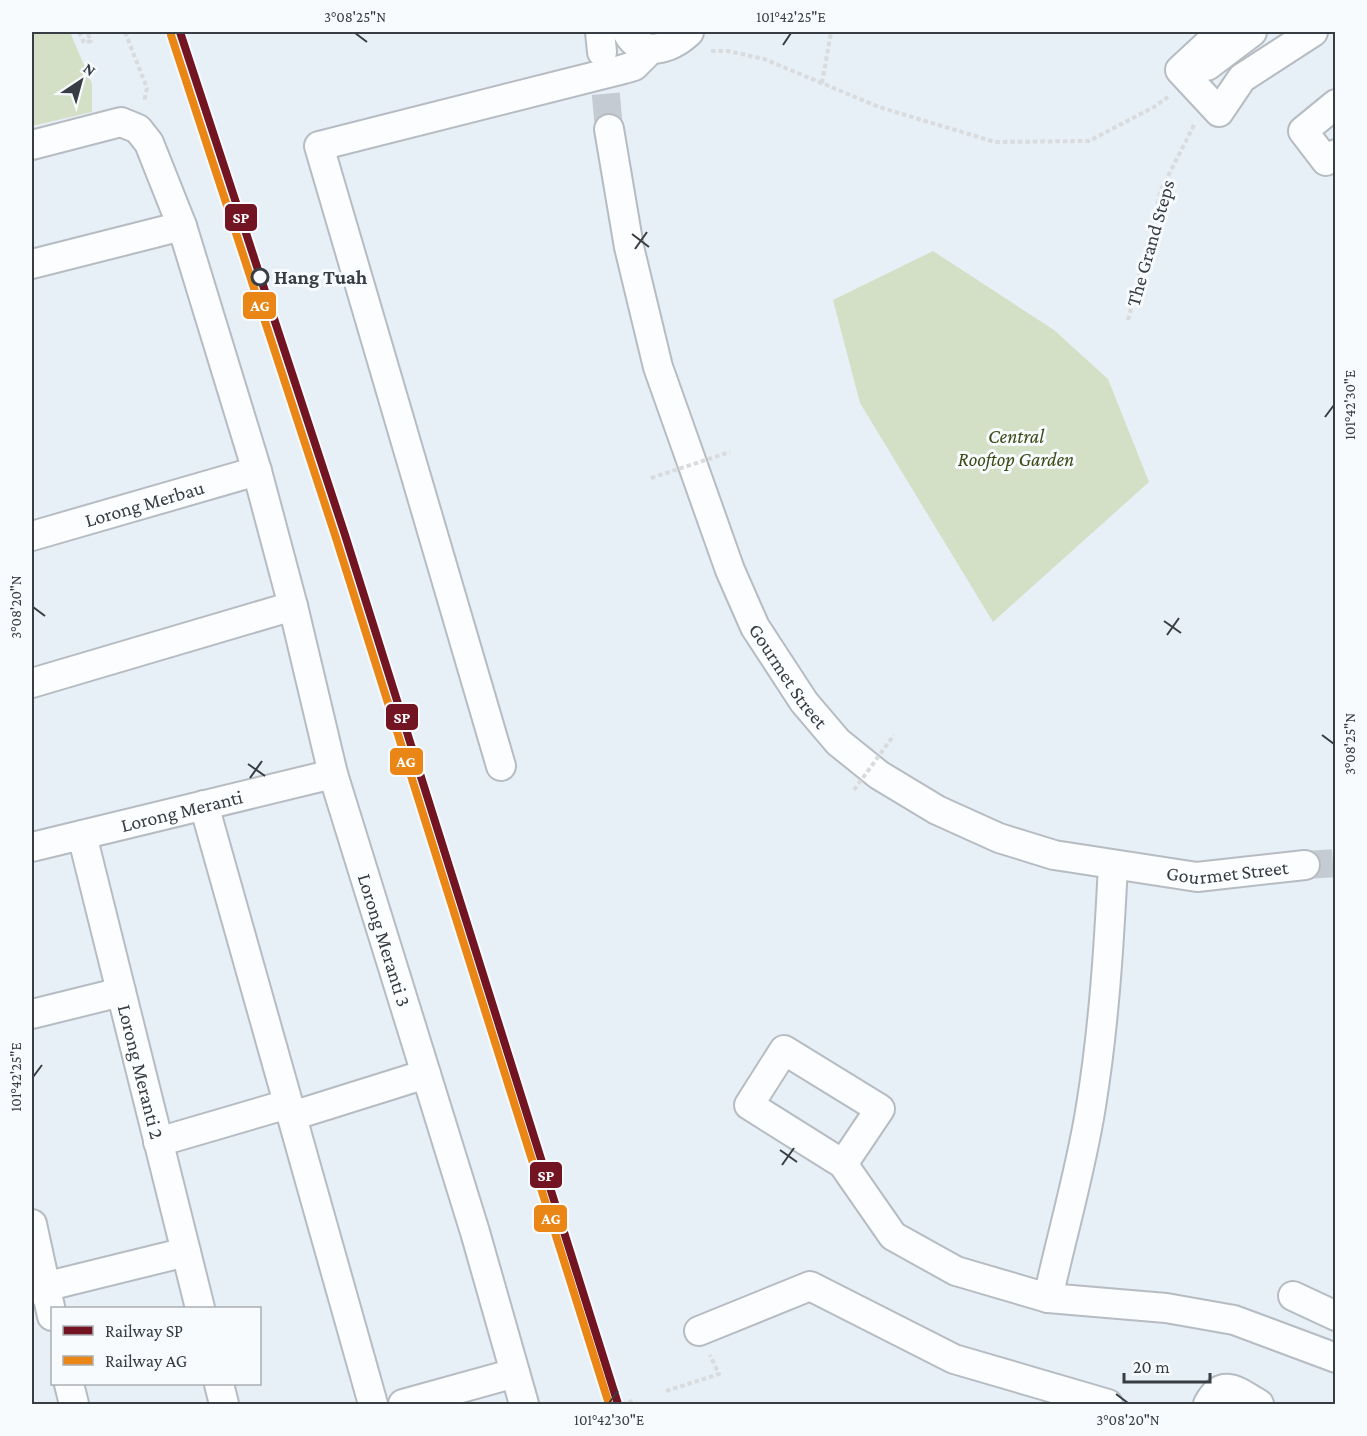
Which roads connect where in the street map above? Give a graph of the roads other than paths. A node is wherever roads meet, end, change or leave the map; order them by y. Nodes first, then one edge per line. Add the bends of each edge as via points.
1 (627, 32) edge
2 (1221, 32) edge
3 (1252, 32) edge
4 (1313, 32) edge
5 (697, 41) edge
6 (651, 49) junction
7 (1189, 80) junction
8 (1335, 104) edge
9 (609, 129) tunnel mouth
10 (32, 146) edge
11 (1335, 154) edge
12 (182, 226) junction
13 (32, 264) edge
14 (257, 471) junction
15 (32, 536) edge
16 (293, 606) junction
17 (32, 683) edge
18 (501, 766) dead end
19 (333, 774) junction
20 (204, 805) junction
21 (82, 835) junction
22 (32, 847) edge
23 (1113, 865) junction
24 (1305, 865) tunnel mouth
25 (121, 992) junction
26 (32, 1014) edge
27 (426, 1074) junction
28 (290, 1110) junction
29 (158, 1142) junction
30 (843, 1164) dead end
31 (32, 1224) edge
32 (186, 1252) junction
33 (38, 1288) edge
34 (1293, 1296) dead end
35 (1048, 1298) junction
36 (200, 1307) edge
37 (51, 1314) edge
38 (1335, 1316) edge
39 (699, 1331) road end
40 (1335, 1358) edge
41 (515, 1373) junction
42 (69, 1385) edge
43 (219, 1385) edge
44 (1092, 1402) edge
45 (74, 1404) edge
46 (224, 1404) edge
47 (369, 1404) edge
48 (403, 1404) edge
49 (524, 1404) edge
50 (1208, 1404) edge
51 (1259, 1404) edge

1 - 6 street
2 - 7 street via 1180,70
3 - 7 street
4 - 7 street via 1242,78 1219,112
5 - 6 street
6 - 18 street via 634,66 624,69 319,146
8 - 11 street via 1303,131 1326,160
9 - 23 street, Gourmet Street via 629,247 658,367 730,570 755,627 804,702 838,742 879,775 937,810 999,838 1054,855
10 - 12 street, Lorong Meranti 3 via 121,122 138,129 149,143
12 - 13 street
12 - 14 street, Lorong Meranti 3
14 - 15 street, Lorong Merbau
14 - 16 street, Lorong Meranti 3
16 - 17 street
16 - 19 street, Lorong Meranti 3
19 - 20 street, Lorong Meranti
19 - 27 street, Lorong Meranti 3
20 - 21 street, Lorong Meranti
20 - 28 street
21 - 22 street, Lorong Meranti
21 - 25 street, Lorong Meranti 2
23 - 24 street, Gourmet Street via 1197,877
23 - 35 street via 1102,1025 1091,1108
25 - 26 street
25 - 29 street, Lorong Meranti 2
27 - 28 street
27 - 41 street, Lorong Meranti 3
28 - 29 street
28 - 47 street
29 - 32 street, Lorong Meranti 2
30 - 35 street via 893,1236 956,1271
31 - 33 street
32 - 33 street
32 - 36 street, Lorong Meranti 2
33 - 37 street
34 - 38 street
35 - 40 street via 1166,1308 1234,1320
39 - 44 street via 810,1286 954,1359
41 - 48 street
41 - 49 street, Lorong Meranti 3
42 - 45 street
43 - 46 street
50 - 51 street via 1224,1388

